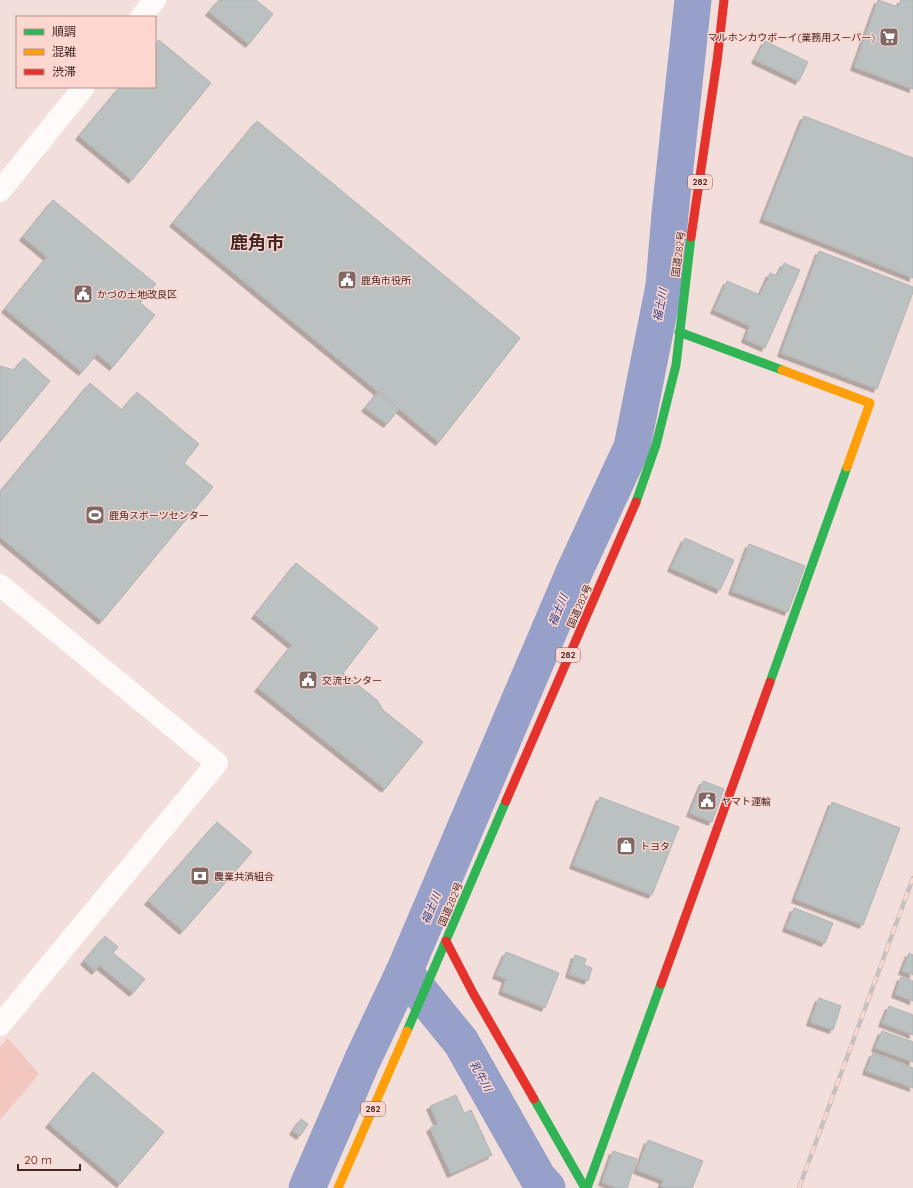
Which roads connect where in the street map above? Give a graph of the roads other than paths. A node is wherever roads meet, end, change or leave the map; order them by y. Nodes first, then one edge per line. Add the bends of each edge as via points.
1 (155, 0) edge
2 (724, 0) edge
3 (142, 16) edge
4 (83, 88) edge
5 (0, 191) edge
6 (680, 332) junction
7 (0, 585) edge
8 (446, 941) junction
9 (0, 1025) edge
10 (338, 1188) edge
11 (586, 1188) edge

1 - 3 street
2 - 6 main road, 国道282号 / 282
4 - 5 street
6 - 8 main road, 国道282号 / 282 via 676,364 656,445 632,513
6 - 11 main road via 870,404
7 - 9 street via 217,763
8 - 10 main road, 国道282号 / 282
8 - 11 main road via 472,993

